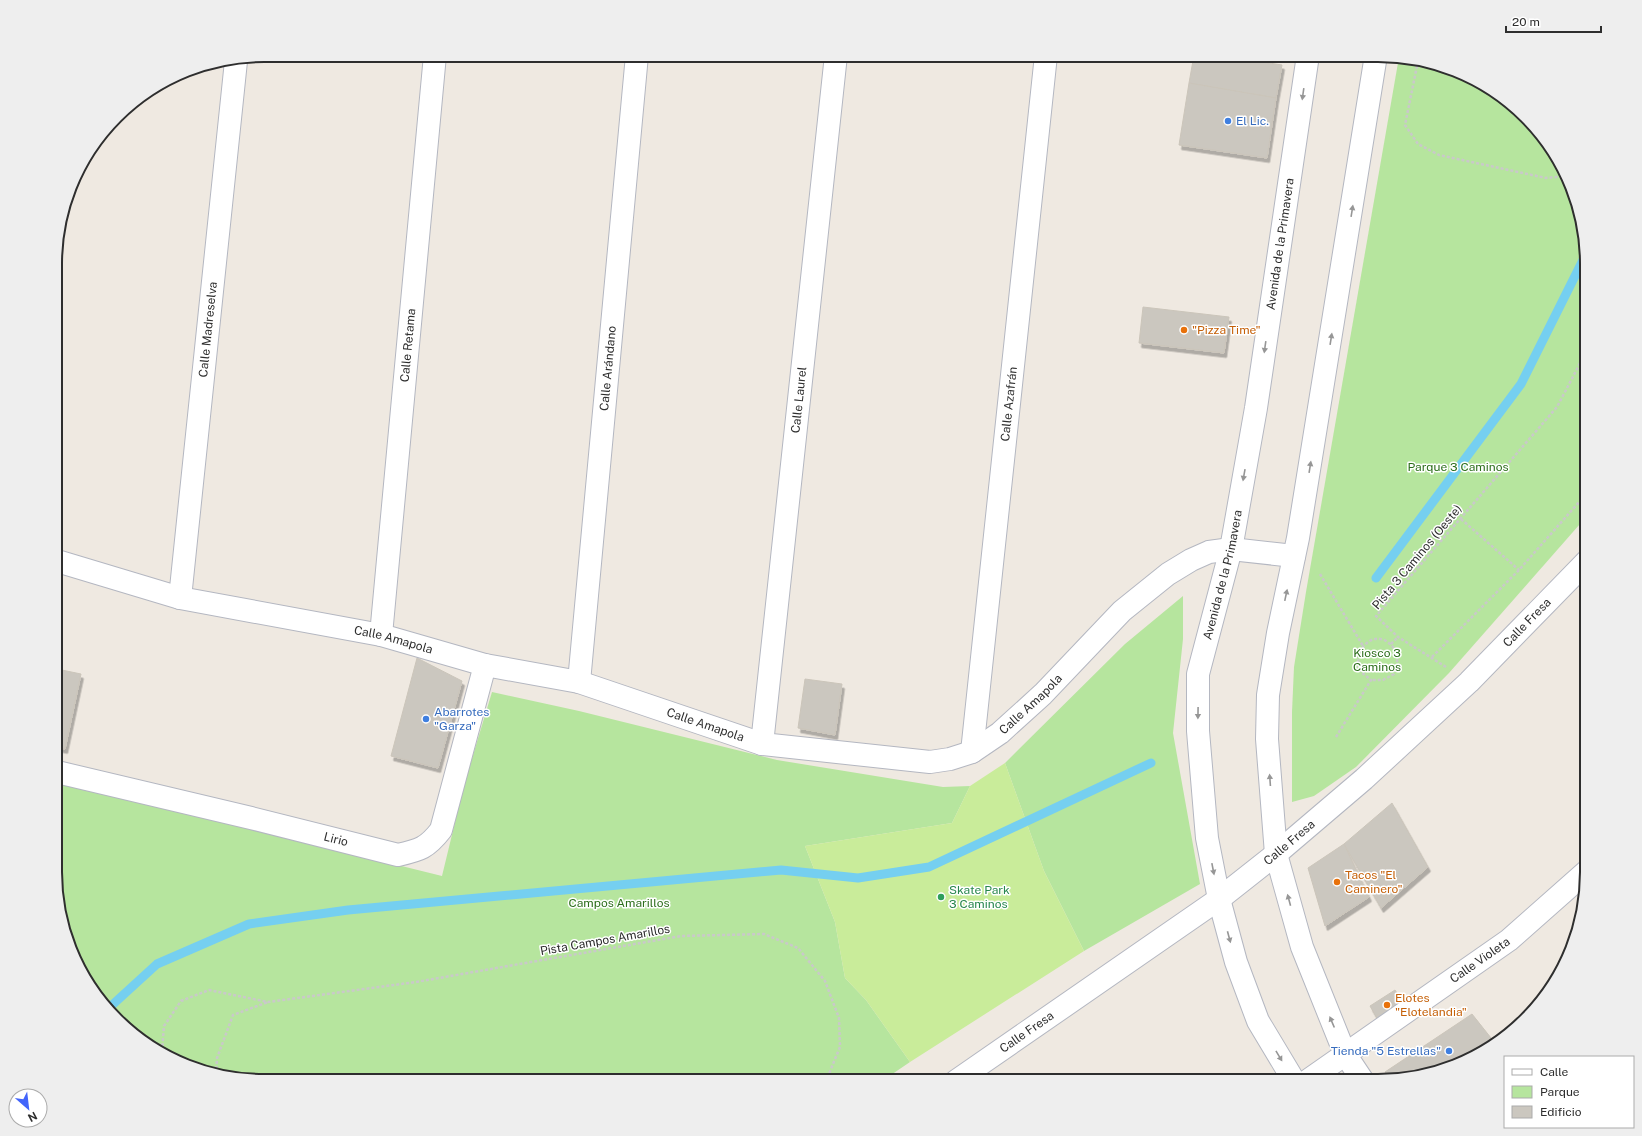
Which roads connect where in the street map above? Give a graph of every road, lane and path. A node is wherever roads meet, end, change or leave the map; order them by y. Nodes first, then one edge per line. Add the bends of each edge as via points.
1 (434, 62) edge
2 (636, 62) edge
3 (835, 62) edge
4 (1045, 62) edge
5 (1307, 62) edge
6 (1375, 62) edge
7 (236, 64) edge
8 (1417, 66) edge
9 (1560, 177) edge
10 (1580, 363) edge
11 (1580, 501) edge
12 (1461, 519) junction
13 (1296, 547) junction
14 (1231, 549) junction
15 (62, 563) edge
16 (1580, 568) edge
17 (1519, 570) junction
18 (180, 598) junction
19 (381, 635) junction
20 (1398, 637) junction
21 (1391, 644) junction
22 (1363, 646) junction
23 (485, 665) junction
24 (1371, 680) junction
25 (578, 682) junction
26 (1336, 737) dead end
27 (762, 744) junction
28 (972, 752) junction
29 (62, 773) edge
30 (1276, 854) junction
31 (1580, 876) edge
32 (1219, 899) junction
33 (268, 1002) junction
34 (162, 1047) edge
35 (1346, 1054) junction
36 (217, 1068) edge
37 (829, 1074) edge
38 (966, 1074) edge
39 (1290, 1074) edge
40 (1317, 1074) edge
41 (1359, 1074) edge

1 - 19 street, Calle Retama
2 - 25 street, Calle Arándano
3 - 27 street, Calle Laurel
4 - 28 street, Calle Azafrán
5 -> 14 street, Avenida de la Primavera via 1256,408
13 -> 6 street
7 - 18 street, Calle Madreselva
8 - 9 path via 1405,125 1418,144 1439,156 1546,178
10 - 12 path, Pista 3 Caminos (Oeste) via 1557,407
11 - 17 path, Pista 3 Caminos (Oeste)
12 - 17 path
12 - 20 path, Pista 3 Caminos (Oeste) via 1376,616
13 - 14 street, Calle Amapola
13 - 22 path
30 -> 13 street via 1267,739 1268,695
14 - 28 street, Calle Amapola via 1208,552 1168,574 1122,611 1043,694 1000,732
14 -> 32 street, Avenida de la Primavera via 1198,674 1198,731 1207,838
15 - 18 street, Calle Amapola
16 - 30 street, Calle Fresa via 1463,688 1364,779
17 - 20 path, Pista 3 Caminos (Oeste) via 1432,657
18 - 19 street, Calle Amapola
19 - 23 street, Calle Amapola
20 - 21 path
21 - 22 path via 1380,639
21 - 24 path via 1398,658 1394,674 1383,680
22 - 24 path via 1357,656 1358,666
23 - 25 street, Calle Amapola
23 - 29 street, Lirio via 441,830 430,844 412,852 398,855
24 - 26 path
25 - 27 street, Calle Amapola
27 - 28 street, Calle Amapola via 930,762
30 - 32 street, Calle Fresa
35 -> 30 street via 1302,948
31 - 35 street, Calle Violeta via 1509,940
32 - 38 street, Calle Fresa
32 -> 39 street, Avenida de la Primavera via 1236,962 1258,1021
33 - 34 path, Pista Campos Amarillos via 210,990 181,1001 164,1026
33 - 36 path, Pista Campos Amarillos via 233,1015
33 - 37 path, Pista Campos Amarillos via 416,982 681,936 764,934 798,948 825,981 839,1018 840,1047
35 - 40 street, Calle Violeta
35 - 41 street

